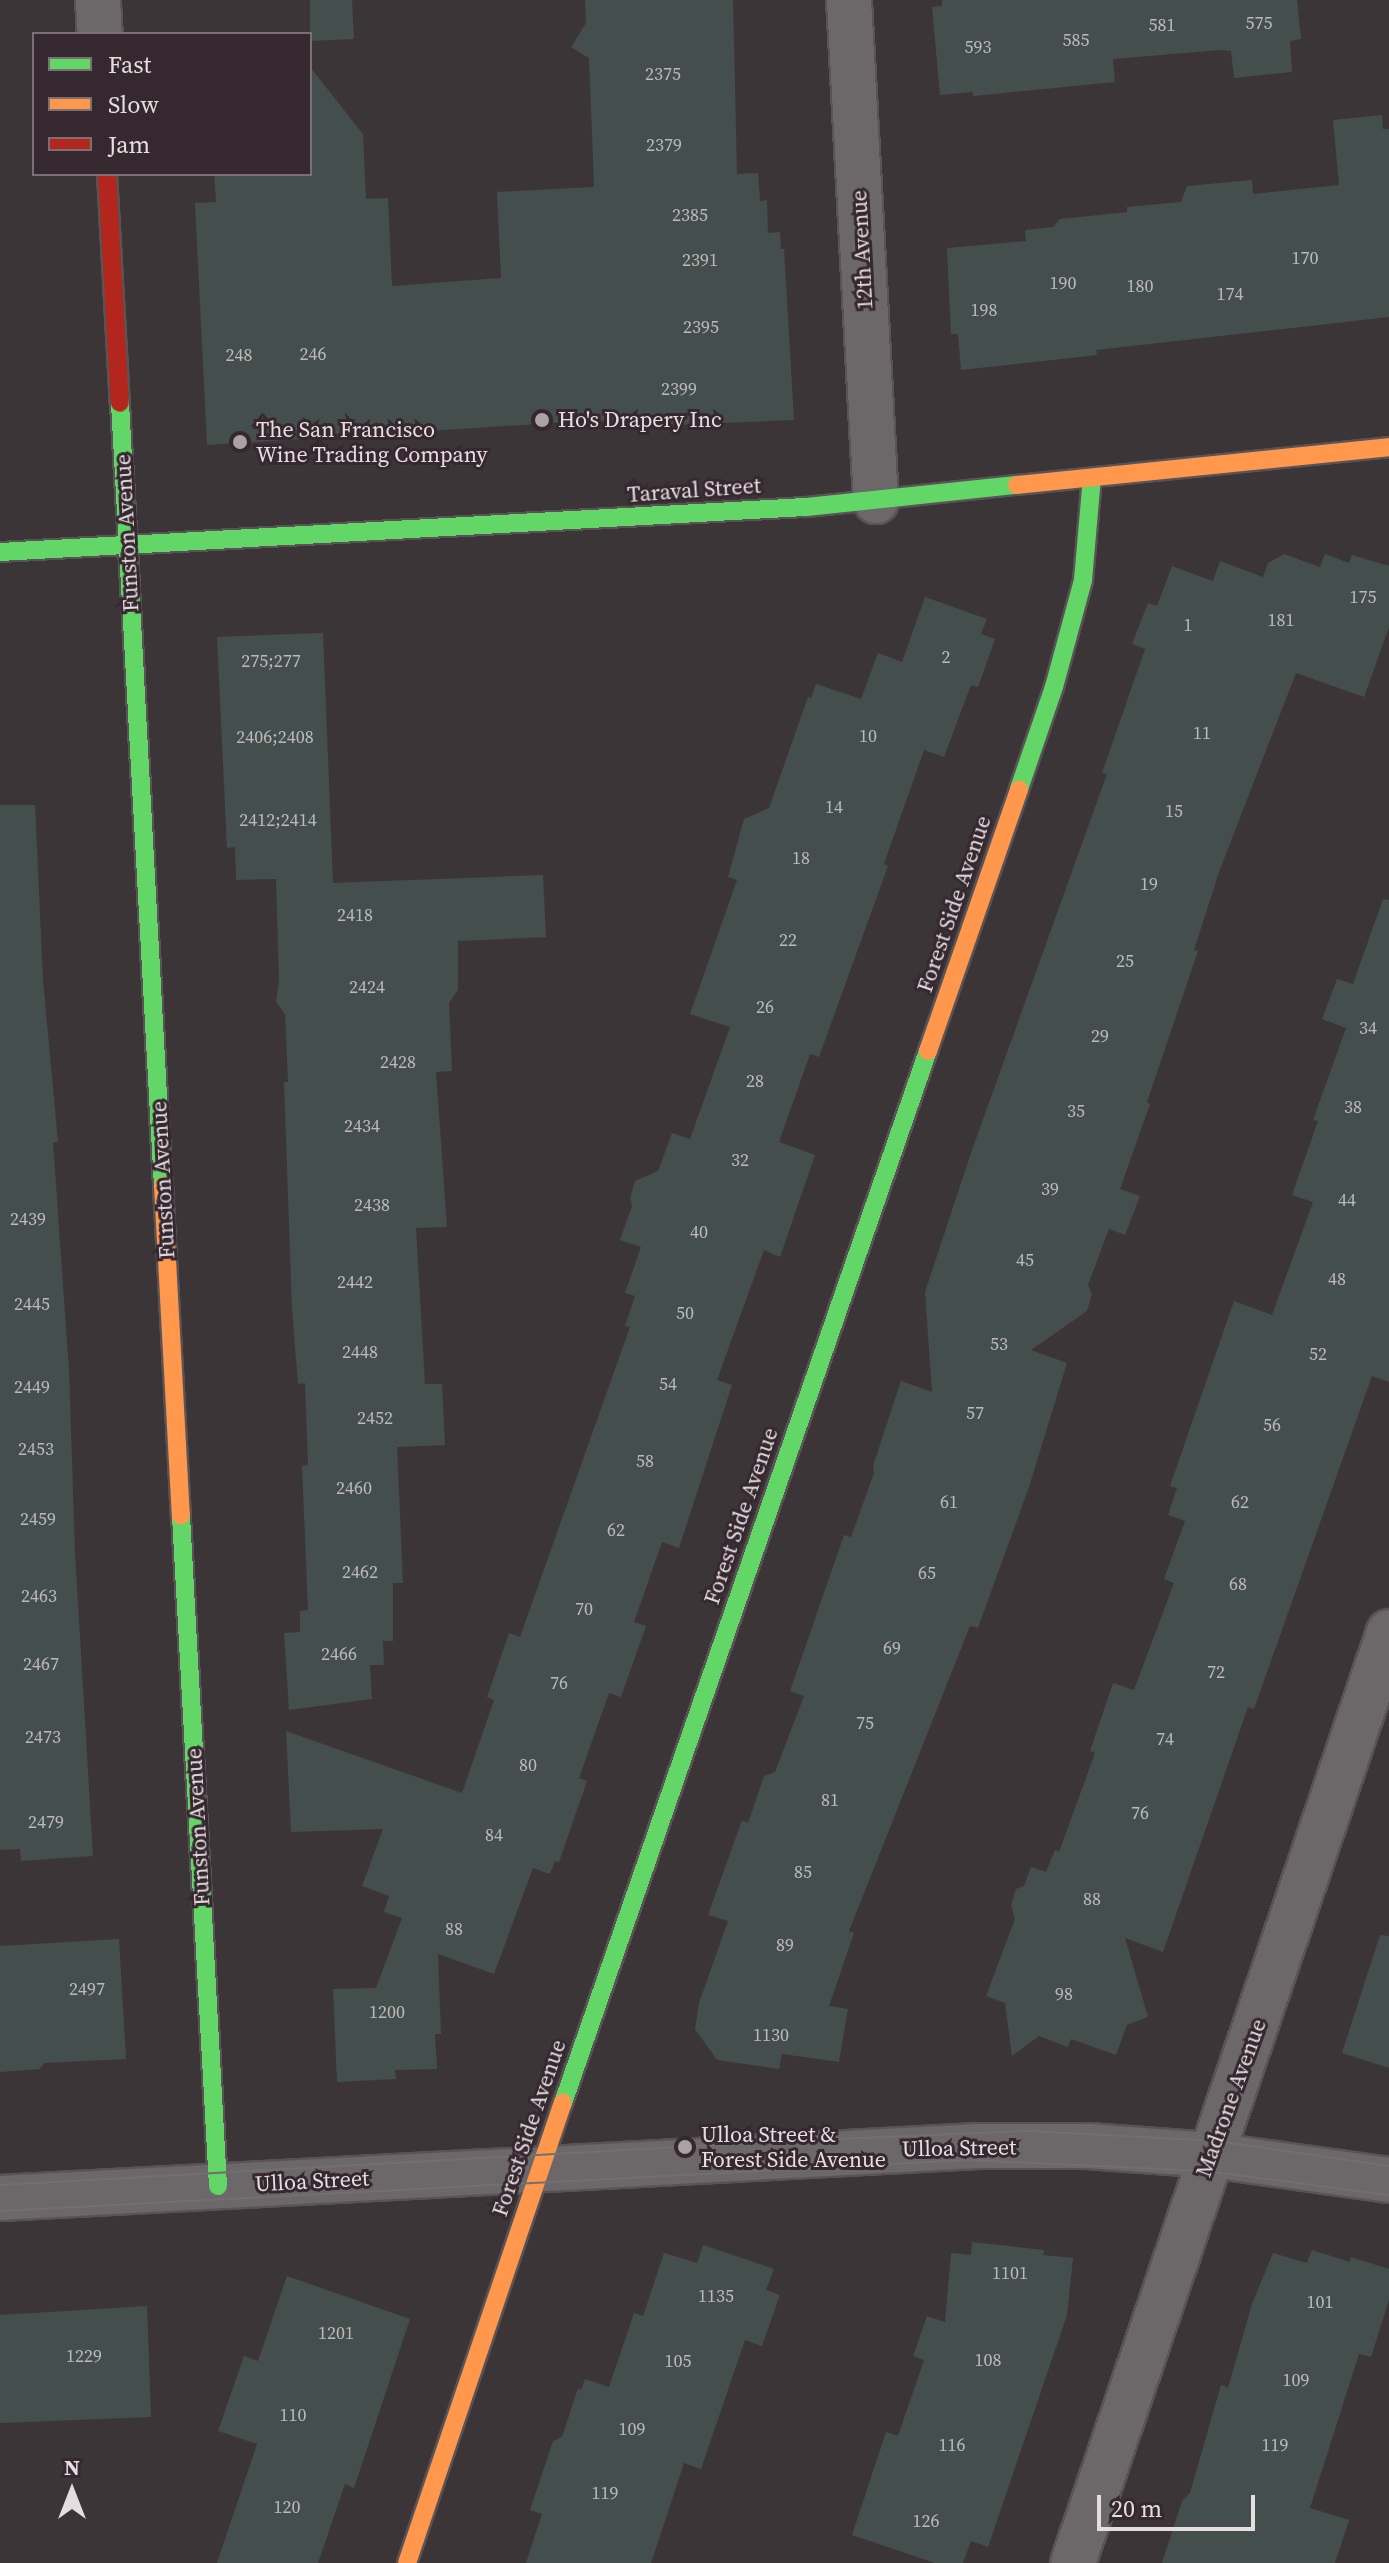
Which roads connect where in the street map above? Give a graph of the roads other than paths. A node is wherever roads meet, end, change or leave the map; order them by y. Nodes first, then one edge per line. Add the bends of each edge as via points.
1 (98, 0) edge
2 (849, 0) edge
3 (100, 32) edge
4 (107, 176) edge
5 (1389, 447) edge
6 (1092, 478) junction
7 (876, 501) junction
8 (127, 545) junction
9 (0, 552) edge
10 (1389, 1632) edge
11 (1211, 2155) junction
12 (540, 2168) junction
13 (1389, 2180) edge
14 (218, 2186) junction
15 (0, 2198) edge
16 (407, 2563) edge
17 (1073, 2563) edge

1 - 3 street
2 - 7 street, 12th Avenue
4 - 8 street, Funston Avenue
5 - 6 street, Taraval Street
6 - 7 street, Taraval Street
6 - 12 street, Forest Side Avenue via 1083,580 1054,687
7 - 8 street, Taraval Street
8 - 9 street, Taraval Street
8 - 14 street, Funston Avenue
10 - 11 street, Madrone Avenue
11 - 12 street, Ulloa Street via 1088,2146 978,2146
11 - 13 street, Ulloa Street
11 - 17 street, Madrone Avenue
12 - 14 street, Ulloa Street
12 - 16 street, Forest Side Avenue
14 - 15 street, Ulloa Street

